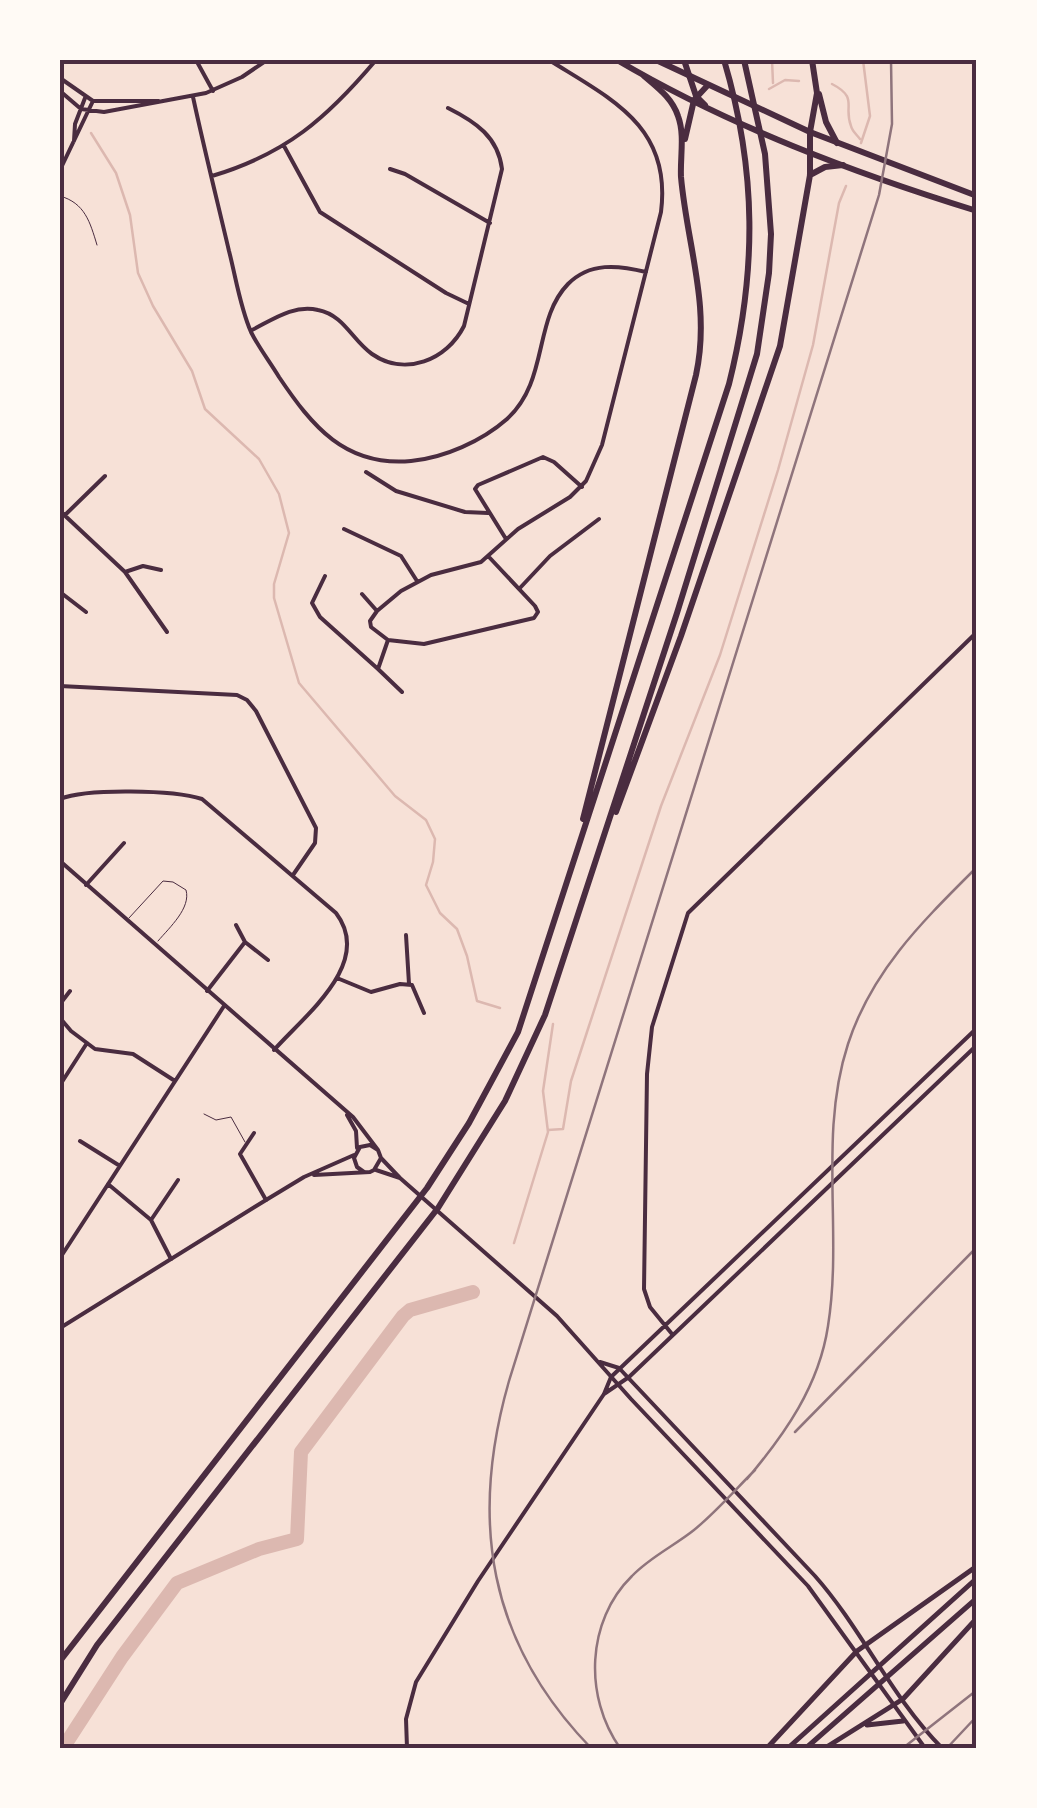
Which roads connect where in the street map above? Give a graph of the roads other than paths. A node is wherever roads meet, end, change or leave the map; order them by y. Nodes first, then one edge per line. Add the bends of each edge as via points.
1 (196, 60) edge
2 (267, 60) edge
3 (376, 60) edge
4 (548, 60) edge
5 (617, 60) edge
6 (656, 60) edge
7 (684, 60) edge
8 (724, 60) edge
9 (744, 60) edge
10 (812, 60) edge
11 (644, 76) junction
12 (690, 77) junction
13 (60, 78) edge
14 (817, 83) junction
15 (703, 84) junction
16 (213, 90) junction
17 (60, 92) edge
18 (193, 96) junction
19 (86, 98) junction
20 (695, 99) junction
21 (92, 101) junction
22 (163, 101) junction
23 (81, 108) junction
24 (448, 108) dead end
25 (88, 111) junction
26 (810, 132) junction
27 (74, 141) junction
28 (837, 144) junction
29 (284, 146) junction
30 (812, 153) junction
31 (681, 160) junction
32 (844, 165) junction
33 (61, 167) edge
34 (390, 169) dead end
35 (810, 175) junction
36 (212, 176) junction
37 (60, 196) edge
38 (977, 196) edge
39 (977, 211) edge
40 (490, 224) junction
41 (97, 245) dead end
42 (646, 272) junction
43 (469, 304) junction
44 (60, 319) edge
45 (60, 327) edge
46 (251, 331) junction
47 (366, 472) dead end
48 (105, 476) dead end
49 (582, 486) junction
50 (62, 513) edge
51 (488, 513) junction
52 (599, 519) dead end
53 (344, 529) dead end
54 (506, 539) junction
55 (489, 558) junction
56 (161, 570) dead end
57 (125, 572) junction
58 (325, 576) dead end
59 (417, 581) junction
60 (518, 589) junction
61 (60, 592) edge
62 (362, 594) dead end
63 (377, 611) junction
64 (86, 612) dead end
65 (168, 632) dead end
66 (977, 632) edge
67 (388, 640) junction
68 (378, 670) junction
69 (60, 686) edge
70 (402, 692) dead end
71 (60, 800) edge
72 (606, 831) junction
73 (124, 843) dead end
74 (60, 861) edge
75 (60, 870) edge
76 (74, 873) junction
77 (293, 875) junction
78 (567, 884) junction
79 (86, 885) junction
80 (127, 921) junction
81 (236, 924) dead end
82 (406, 935) dead end
83 (245, 942) junction
84 (155, 945) junction
85 (268, 960) dead end
86 (337, 978) junction
87 (409, 984) junction
88 (70, 991) dead end
89 (206, 991) junction
90 (60, 1004) edge
91 (224, 1006) junction
92 (424, 1013) dead end
93 (60, 1018) edge
94 (977, 1028) edge
95 (87, 1043) junction
96 (977, 1046) edge
97 (274, 1050) junction
98 (175, 1081) junction
99 (60, 1086) edge
100 (341, 1108) junction
101 (204, 1114) dead end
102 (254, 1132) dead end
103 (80, 1141) dead end
104 (246, 1144) junction
105 (378, 1150) junction
106 (356, 1152) junction
107 (381, 1158) junction
108 (120, 1166) junction
109 (374, 1170) junction
110 (364, 1172) junction
111 (304, 1177) junction
112 (400, 1178) junction
113 (178, 1180) dead end
114 (108, 1184) junction
115 (266, 1200) junction
116 (151, 1220) junction
117 (746, 1248) junction
118 (754, 1256) junction
119 (60, 1258) edge
120 (172, 1259) junction
121 (664, 1326) junction
122 (60, 1328) edge
123 (672, 1334) junction
124 (600, 1362) junction
125 (619, 1368) junction
126 (611, 1377) junction
127 (628, 1377) junction
128 (619, 1386) junction
129 (604, 1394) junction
130 (977, 1566) edge
131 (977, 1578) edge
132 (977, 1598) edge
133 (977, 1618) edge
134 (865, 1645) junction
135 (857, 1651) junction
136 (60, 1661) edge
137 (903, 1700) junction
138 (891, 1703) junction
139 (60, 1704) edge
140 (903, 1721) junction
141 (860, 1727) junction
142 (934, 1747) edge
143 (407, 1748) edge
144 (767, 1748) edge
145 (788, 1748) edge
146 (806, 1748) edge
147 (825, 1748) edge

1 - 16 street
2 - 16 street
3 - 29 street via 333,109
4 - 42 street via 624,109 652,146 662,201
5 - 11 highway
6 - 12 highway
7 - 12 highway
8 - 78 highway via 743,139 752,225 738,350
9 - 72 highway via 765,154 771,234 757,354
10 - 14 highway
11 - 20 highway
11 - 31 highway via 676,112
12 - 15 highway
12 - 20 highway
13 - 19 street
14 - 26 highway
14 - 28 highway
15 - 20 highway
15 - 26 highway
16 - 18 street
17 - 23 street
18 - 22 street
18 - 36 street
19 - 21 street
19 - 23 street
20 - 30 highway
20 - 31 highway
21 - 22 street
21 - 25 street
22 - 25 street
23 - 25 street
23 - 27 street
24 - 40 street via 484,130 497,147 502,169
25 - 27 street
26 - 28 highway
26 - 30 highway
27 - 33 street
28 - 38 highway
29 - 36 street
29 - 43 street via 320,212
30 - 32 highway
30 - 35 highway
31 - 78 highway via 701,300 698,366
32 - 35 highway
32 - 39 highway
34 - 40 street
35 - 72 highway via 780,346 631,778
36 - 46 street
37 - 41 lane via 83,209
40 - 43 street
42 - 46 street via 609,266 575,278 557,299 536,374 516,410 456,449 419,460 364,456 326,436
42 - 49 street via 608,428
43 - 46 street via 450,346 412,365 371,354 344,324 318,310 288,312
44 - 45 street
47 - 51 street via 396,492
48 - 50 street
49 - 51 street via 554,462 534,458 476,486
49 - 54 street
50 - 57 street
51 - 54 street
52 - 60 street
53 - 59 street via 401,556
54 - 55 street
55 - 59 street
55 - 60 street
56 - 57 street
57 - 65 street
58 - 68 street via 312,600 317,613
59 - 63 street
60 - 67 street via 535,606 536,615 522,623 436,642
61 - 64 street
62 - 63 street
63 - 67 street via 370,627
66 - 121 street via 692,906 678,936 652,1027 647,1074 644,1289
67 - 68 street
68 - 70 street
69 - 77 street via 247,700 316,828 315,842
71 - 77 street via 95,792 193,796
72 - 139 highway via 535,1040 467,1166 108,1630
73 - 79 street
74 - 76 street
75 - 76 street
76 - 79 street
77 - 86 street via 345,928 347,954
78 - 136 highway via 518,1032 454,1147
79 - 80 street
80 - 84 street
80 - 84 lane via 163,880 186,890 176,921
81 - 83 street
82 - 87 street
83 - 85 street
83 - 89 street
84 - 89 street
86 - 87 street via 371,992
86 - 97 street
87 - 92 street
88 - 90 street
89 - 91 street
91 - 97 street
91 - 98 street
93 - 95 street
94 - 117 street
95 - 98 street via 139,1057
95 - 99 street
96 - 118 street
97 - 100 street
98 - 108 street
100 - 105 street
100 - 106 street via 354,1127
101 - 104 lane via 231,1117
102 - 104 street
103 - 108 street
104 - 115 street via 240,1154
105 - 106 street via 370,1145
105 - 107 street
106 - 110 street via 356,1167
106 - 111 street
107 - 109 street
107 - 112 street
108 - 114 street
109 - 110 street
109 - 112 street
110 - 111 street
111 - 115 street
112 - 124 street
113 - 116 street
114 - 116 street
114 - 119 street
115 - 120 street
116 - 120 street
117 - 118 street
117 - 121 street
118 - 123 street
120 - 122 street
121 - 123 street
121 - 125 street
123 - 127 street
124 - 125 street
124 - 126 street
125 - 126 street
125 - 127 street
126 - 128 street
126 - 129 street
127 - 128 street
127 - 134 street via 836,1600
128 - 129 street
128 - 135 street via 816,1596
129 - 143 street via 416,1682
130 - 134 main road
131 - 145 main road
132 - 146 main road
133 - 137 main road
134 - 135 main road
134 - 137 street
135 - 138 street
135 - 144 main road
137 - 138 main road
137 - 142 street
138 - 140 street
138 - 141 main road
140 - 141 main road
140 - 142 street
141 - 147 main road

